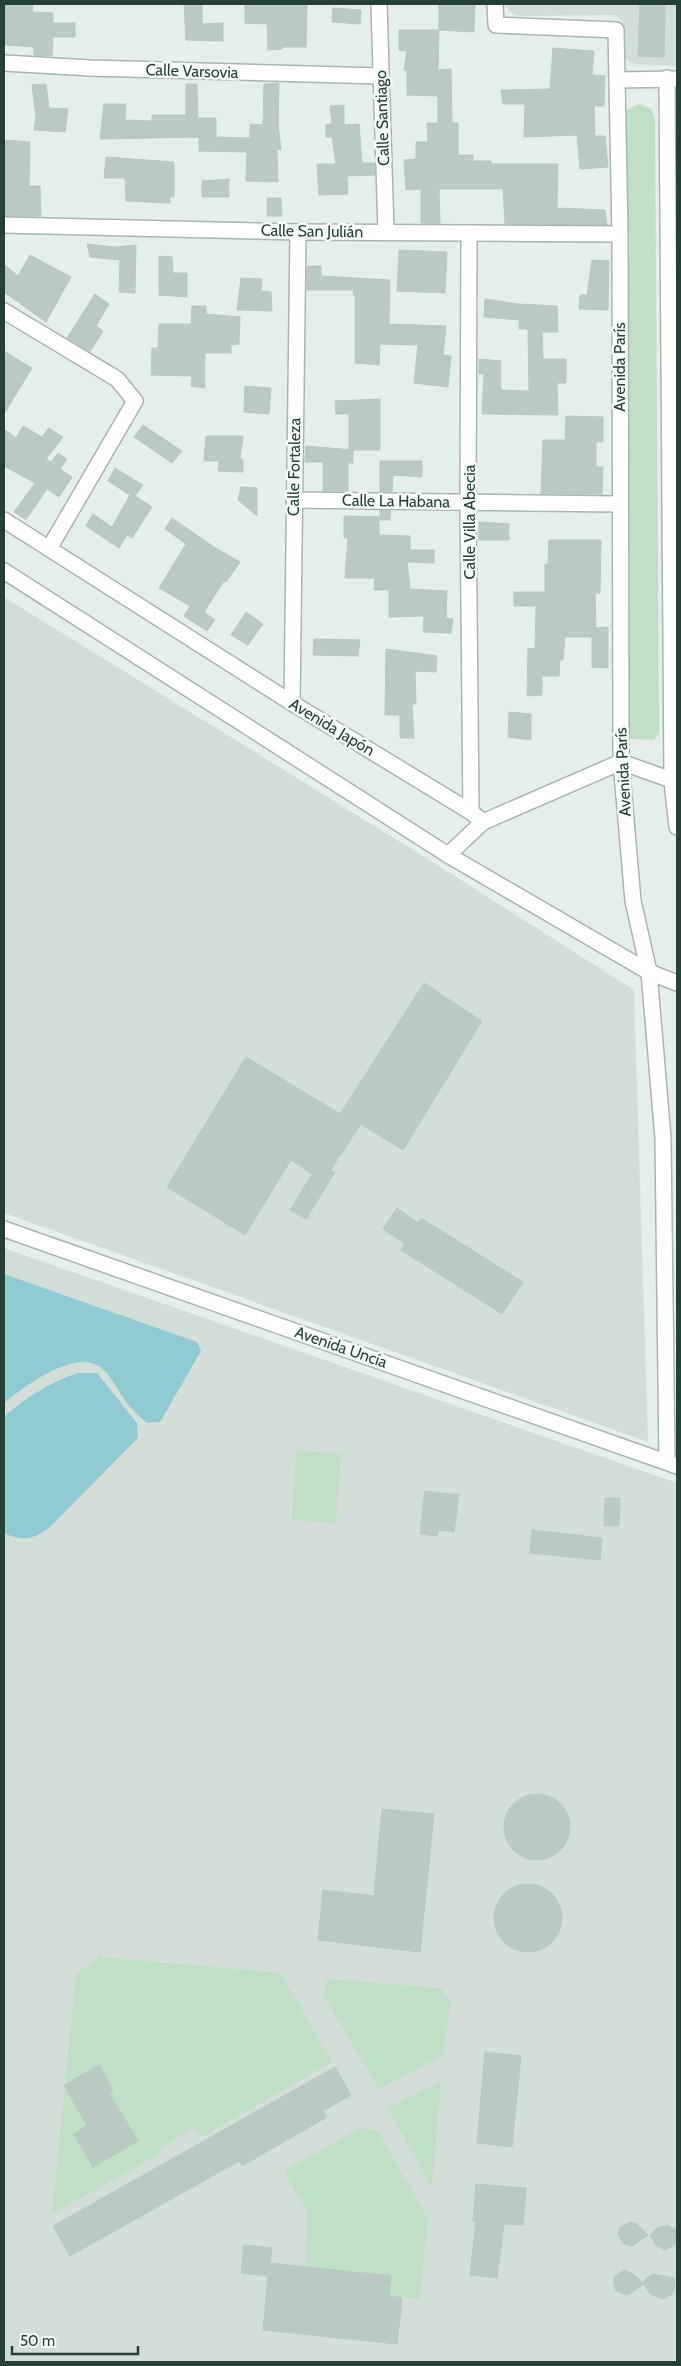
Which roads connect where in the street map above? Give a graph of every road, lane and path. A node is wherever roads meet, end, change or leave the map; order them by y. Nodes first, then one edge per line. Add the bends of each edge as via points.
1 (379, 4) edge
2 (496, 4) edge
3 (4, 63) edge
4 (380, 76) junction
5 (672, 78) edge
6 (617, 80) junction
7 (4, 225) edge
8 (298, 232) junction
9 (386, 232) junction
10 (469, 233) junction
11 (620, 234) junction
12 (673, 242) edge
13 (4, 311) edge
14 (673, 349) edge
15 (673, 443) edge
16 (294, 500) junction
17 (468, 503) junction
18 (619, 504) junction
19 (4, 520) edge
20 (674, 543) edge
21 (50, 547) junction
22 (4, 572) edge
23 (674, 630) edge
24 (292, 703) junction
25 (675, 733) edge
26 (621, 762) junction
27 (675, 782) edge
28 (477, 817) junction
29 (677, 827) edge
30 (448, 855) junction
31 (649, 972) junction
32 (677, 983) edge
33 (4, 1229) edge
34 (672, 1464) edge

1 - 4 street, Calle Santiago
2 - 6 street, Avenida París via 496,25 616,30
3 - 4 street, Calle Varsovia
4 - 9 street, Calle Santiago
5 - 6 street
5 - 12 street
6 - 11 street, Avenida París
7 - 8 street, Calle San Julián
8 - 9 street, Calle San Julián
8 - 16 street, Calle Fortaleza
9 - 10 street, Calle San Julián
10 - 11 street, Calle San Julián
10 - 17 street, Calle Villa Abecia
11 - 18 street, Avenida París
12 - 14 street
13 - 21 street via 117,379 136,401
14 - 15 street
15 - 20 street
16 - 17 street, Calle La Habana
16 - 24 street, Calle Fortaleza
17 - 18 street, Calle La Habana
17 - 28 street, Calle Villa Abecia
18 - 26 street, Avenida París
19 - 21 street, Avenida Japón
20 - 23 street
21 - 24 street, Avenida Japón
22 - 30 street
23 - 25 street
24 - 28 street, Avenida Japón
25 - 27 street
26 - 27 street
26 - 28 street
26 - 31 street, Avenida París via 634,901
27 - 29 street
28 - 30 street
30 - 31 street
31 - 32 street
31 - 34 street, Avenida París via 663,1138
33 - 34 street, Avenida Uncía

